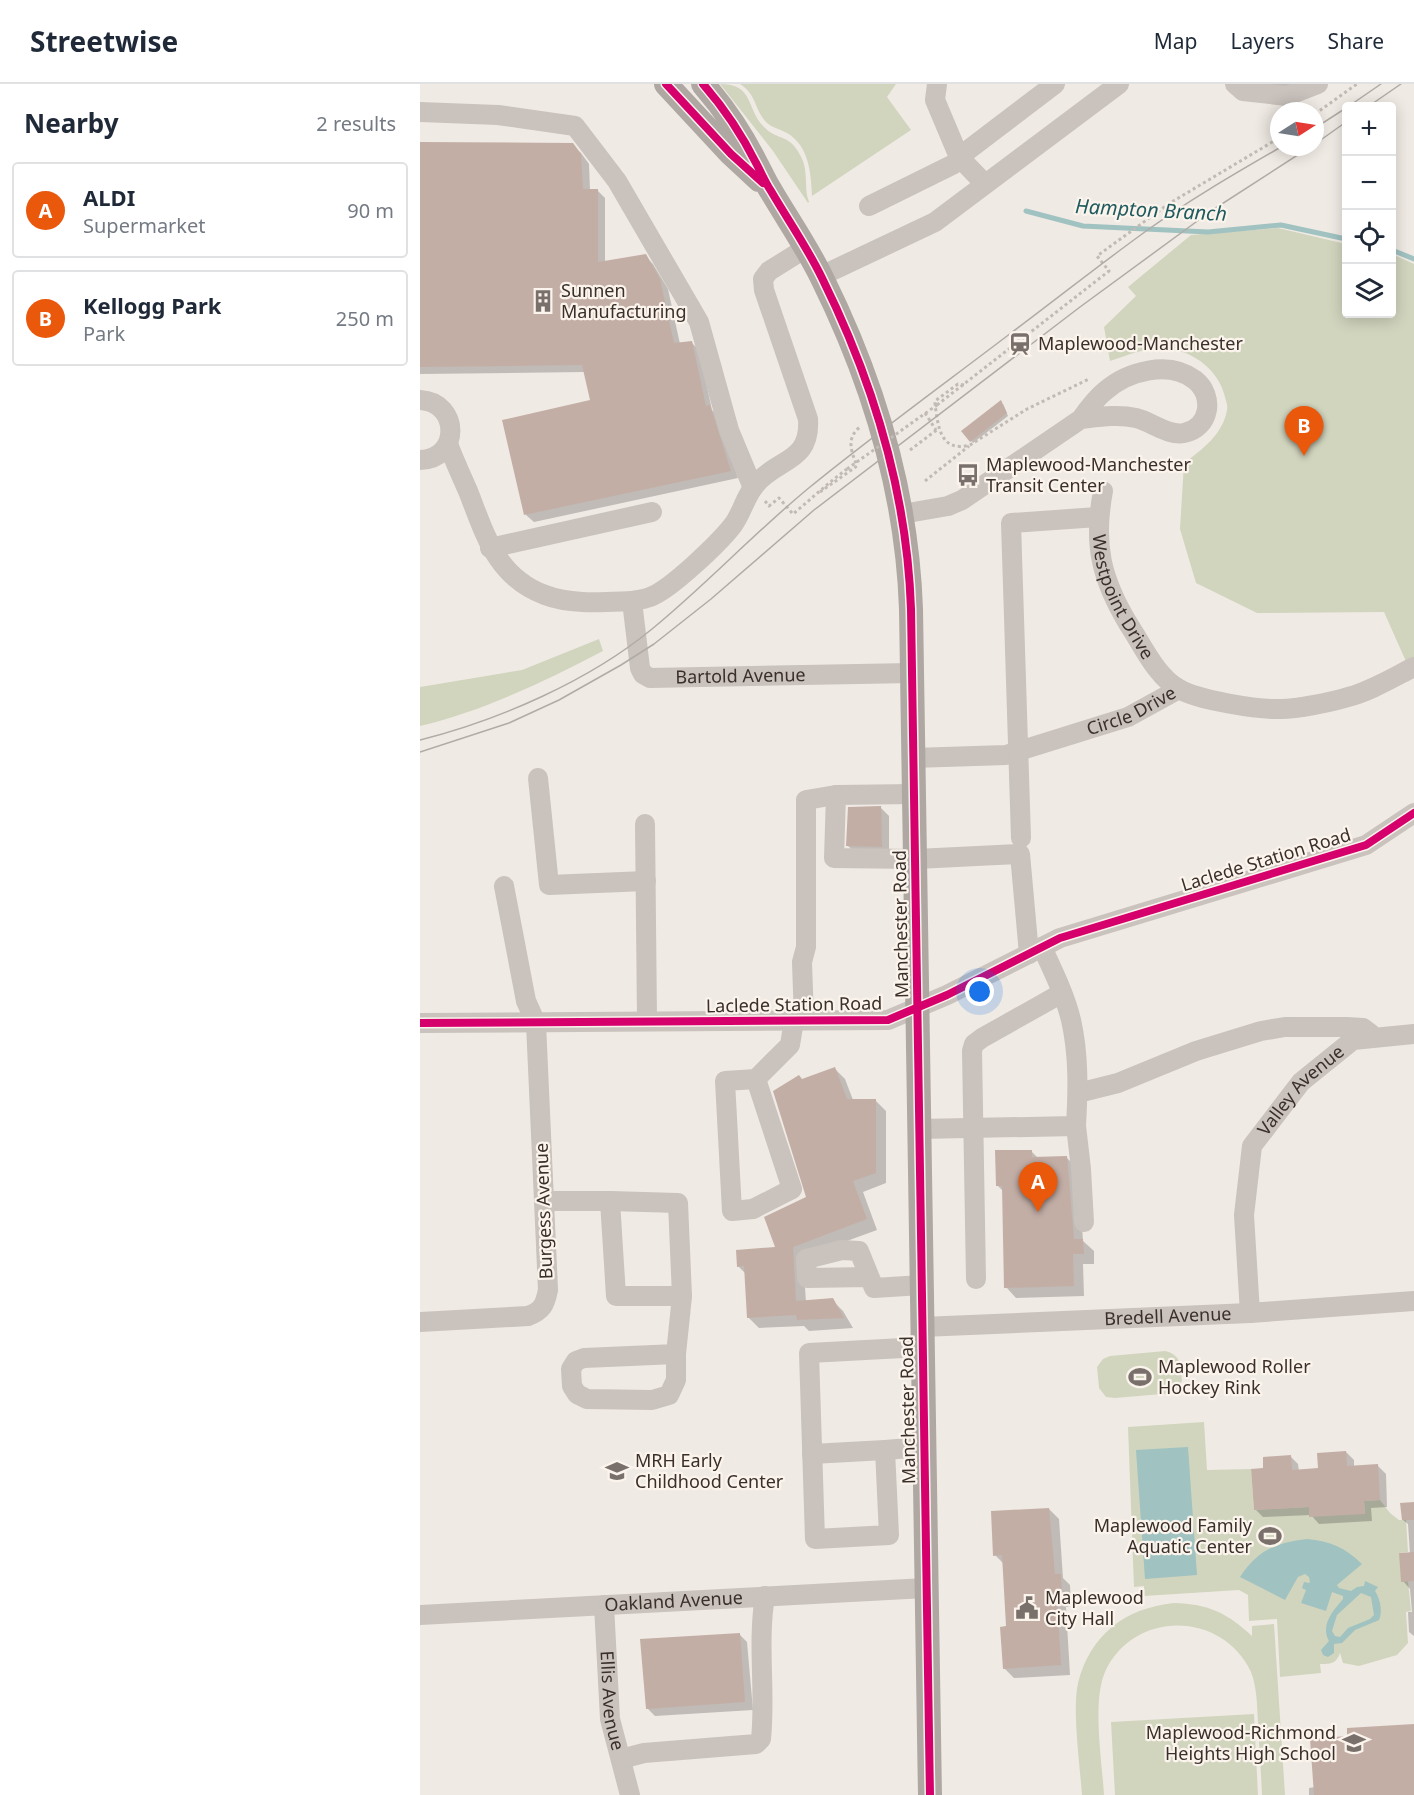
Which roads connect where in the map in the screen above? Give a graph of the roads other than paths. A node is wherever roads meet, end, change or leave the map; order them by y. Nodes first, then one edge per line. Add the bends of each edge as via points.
1 (666, 84) edge
2 (703, 84) edge
3 (937, 84) edge
4 (1055, 84) edge
5 (1119, 84) edge
6 (1235, 84) edge
7 (1318, 84) edge
8 (420, 112) edge
9 (958, 157) junction
10 (985, 184) junction
11 (769, 189) junction
12 (869, 207) dead end
13 (806, 248) junction
14 (821, 276) junction
15 (420, 400) edge
16 (1081, 419) junction
17 (448, 444) junction
18 (420, 460) edge
19 (1103, 491) dead end
20 (756, 492) junction
21 (652, 512) dead end
22 (902, 514) junction
23 (1098, 517) junction
24 (490, 548) junction
25 (632, 602) junction
26 (1414, 667) edge
27 (912, 673) junction
28 (1179, 689) junction
29 (1019, 752) junction
30 (913, 758) junction
31 (538, 778) dead end
32 (914, 794) junction
33 (836, 795) junction
34 (1414, 813) edge
35 (645, 824) dead end
36 (1021, 838) dead end
37 (916, 859) junction
38 (646, 881) junction
39 (504, 886) dead end
40 (1036, 950) junction
41 (1062, 993) junction
42 (917, 1009) junction
43 (799, 1020) junction
44 (646, 1021) junction
45 (420, 1023) edge
46 (536, 1023) junction
47 (1414, 1034) edge
48 (1375, 1037) junction
49 (756, 1079) junction
50 (1078, 1093) junction
51 (1076, 1126) junction
52 (972, 1128) junction
53 (919, 1129) junction
54 (544, 1201) junction
55 (610, 1201) junction
56 (1084, 1222) dead end
57 (869, 1277) dead end
58 (976, 1279) dead end
59 (921, 1285) junction
60 (682, 1296) junction
61 (1414, 1301) edge
62 (1250, 1313) junction
63 (420, 1322) edge
64 (922, 1337) junction
65 (676, 1354) junction
66 (923, 1448) junction
67 (885, 1450) junction
68 (812, 1454) junction
69 (926, 1588) junction
70 (765, 1596) junction
71 (604, 1605) junction
72 (420, 1616) edge
73 (621, 1759) junction
74 (630, 1795) edge
75 (930, 1795) edge

1 - 11 main road, Manchester Road
2 - 11 main road, Manchester Road via 729,117
3 - 9 street via 935,100
4 - 9 street
5 - 10 street
6 - 7 street via 1244,91 1287,96
8 - 20 street via 498,115 575,126 617,181 699,322 729,430
9 - 10 street
9 - 12 street via 954,164
10 - 14 street via 934,222
11 - 13 main road, Manchester Road
13 - 14 main road, Manchester Road
13 - 20 street via 763,279 804,405 809,434 802,450 766,473
14 - 22 main road, Manchester Road via 878,416
15 - 17 street via 433,402 447,415
16 - 16 street via 1135,418 1176,434 1198,427 1206,418 1208,404 1195,380 1164,369 1150,370 1106,390
16 - 22 street via 962,500
17 - 18 street via 434,457
17 - 24 street
19 - 23 street, Westpoint Drive
20 - 25 street via 733,526 697,561 661,591
21 - 24 street
22 - 27 main road, Manchester Road via 909,570
23 - 28 street, Westpoint Drive via 1099,550 1107,583 1150,658
23 - 29 street via 1011,524
24 - 25 street via 510,572 546,596
25 - 27 street, Bartold Avenue via 640,668 650,678
26 - 28 street, Circle Drive via 1350,697 1281,709 1224,702
27 - 30 main road, Manchester Road
28 - 29 street, Circle Drive via 1128,717
29 - 30 street, Circle Drive via 1006,756
29 - 36 street
30 - 32 main road, Manchester Road
31 - 38 street via 549,885
32 - 33 street
32 - 37 main road, Manchester Road
33 - 37 street via 834,858
33 - 43 street via 806,800 806,947
34 - 40 street, Laclede Station Road via 1366,845 1060,938
35 - 38 street
37 - 40 street via 1020,854
37 - 42 main road, Manchester Road
38 - 44 street
39 - 46 street, Burgess Avenue via 526,1000
40 - 41 street
40 - 42 street, Laclede Station Road
41 - 50 street via 1071,1021
41 - 52 street via 974,1044
42 - 43 street, Laclede Station Road via 888,1020
42 - 53 main road, Manchester Road
43 - 44 street, Laclede Station Road
43 - 49 street via 790,1045
44 - 46 street, Laclede Station Road
45 - 46 street, Laclede Station Road
46 - 54 street, Burgess Avenue
47 - 48 street, Valley Avenue
48 - 50 street via 1363,1028 1346,1027 1261,1031 1196,1051 1118,1083
48 - 62 street, Valley Avenue via 1353,1040 1301,1082 1252,1146 1244,1215
49 - 49 street via 792,1189 753,1209 732,1211 725,1081
50 - 51 street
51 - 52 street
51 - 56 street
52 - 53 street
52 - 58 street
53 - 59 main road, Manchester Road
54 - 55 street
54 - 63 street, Burgess Avenue via 548,1290 540,1312
55 - 60 street via 678,1203
55 - 60 street via 616,1296
57 - 59 street via 874,1288
59 - 64 main road, Manchester Road
60 - 65 street
61 - 62 street, Bredell Avenue
62 - 64 street, Bredell Avenue
64 - 66 main road, Manchester Road
64 - 68 street, Bredell Avenue via 809,1353
65 - 65 street via 584,1358 571,1369 572,1386 587,1399 652,1400 669,1395 676,1380
66 - 67 street
66 - 69 main road, Manchester Road
67 - 68 street
67 - 68 street via 889,1535 815,1539
69 - 70 street, Oakland Avenue
69 - 75 main road, Manchester Road
70 - 71 street, Oakland Avenue
70 - 73 street via 761,1624 761,1739 756,1744 644,1753
71 - 72 street, Oakland Avenue
71 - 73 street, Ellis Avenue via 610,1719
73 - 74 street, Ellis Avenue

